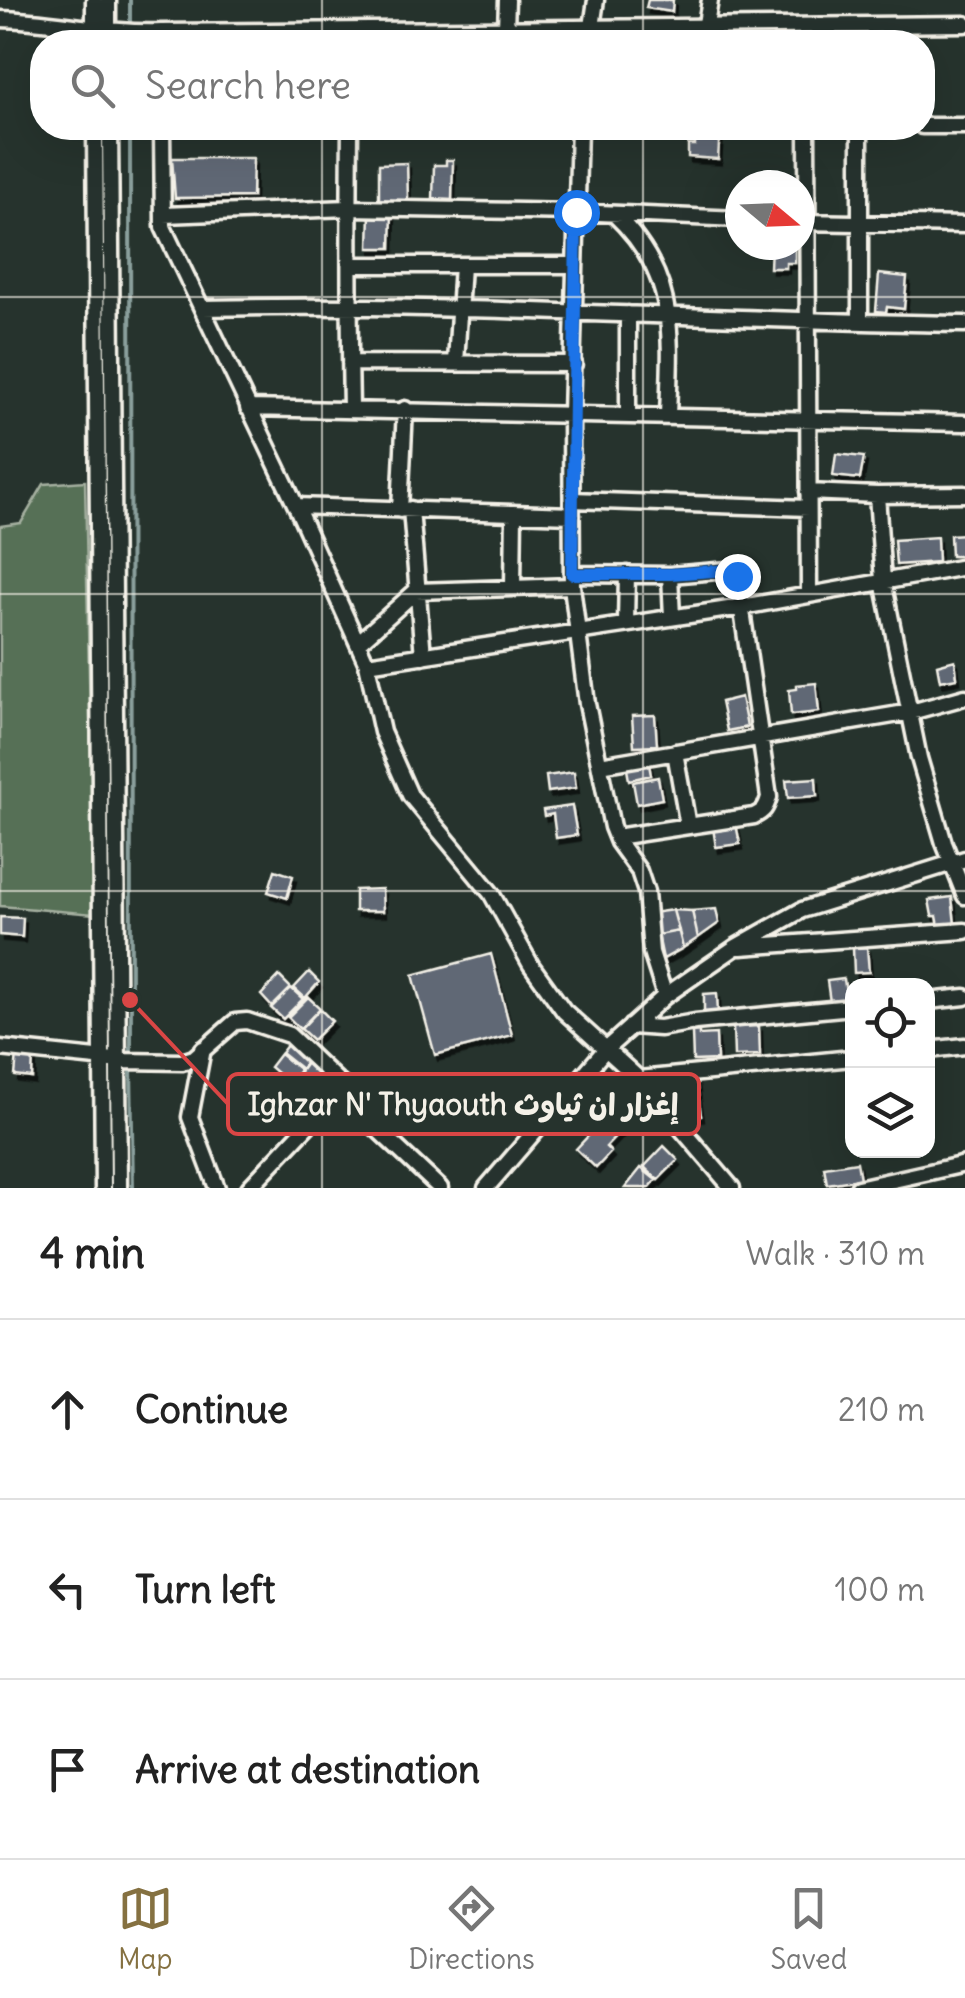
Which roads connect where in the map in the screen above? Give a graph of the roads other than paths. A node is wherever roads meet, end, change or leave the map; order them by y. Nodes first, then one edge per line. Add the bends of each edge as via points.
1 (94, 0) edge
2 (108, 0) edge
3 (507, 0) edge
4 (596, 0) edge
5 (710, 0) edge
6 (0, 18) edge
7 (706, 24) junction
8 (808, 24) junction
9 (965, 24) edge
10 (592, 26) junction
11 (506, 28) junction
12 (69, 30) edge
13 (102, 30) edge
14 (105, 30) edge
15 (461, 30) edge
16 (525, 30) edge
17 (584, 30) edge
18 (808, 30) edge
19 (935, 126) edge
20 (965, 126) edge
21 (95, 140) edge
22 (110, 140) edge
23 (162, 140) edge
24 (350, 140) edge
25 (579, 140) edge
26 (807, 140) edge
27 (860, 140) edge
28 (806, 170) edge
29 (350, 208) junction
30 (576, 212) junction
31 (164, 214) junction
32 (614, 214) junction
33 (725, 218) edge
34 (815, 222) edge
35 (859, 223) junction
36 (965, 224) edge
37 (805, 260) edge
38 (351, 265) junction
39 (462, 265) junction
40 (574, 265) junction
41 (348, 305) junction
42 (203, 308) junction
43 (460, 310) junction
44 (574, 314) junction
45 (628, 314) junction
46 (670, 314) junction
47 (807, 321) junction
48 (860, 322) junction
49 (965, 324) edge
50 (350, 362) junction
51 (456, 363) junction
52 (574, 364) junction
53 (248, 408) junction
54 (351, 408) junction
55 (405, 409) junction
56 (571, 414) junction
57 (628, 414) junction
58 (668, 414) junction
59 (807, 419) junction
60 (965, 423) edge
61 (808, 492) junction
62 (965, 494) edge
63 (877, 495) junction
64 (296, 506) junction
65 (572, 507) junction
66 (808, 508) junction
67 (406, 510) junction
68 (514, 513) junction
69 (965, 567) edge
70 (627, 574) junction
71 (670, 574) junction
72 (572, 580) junction
73 (883, 582) junction
74 (513, 587) junction
75 (416, 591) junction
76 (810, 594) junction
77 (742, 608) junction
78 (672, 617) junction
79 (626, 623) junction
80 (577, 632) junction
81 (358, 644) junction
82 (423, 656) junction
83 (367, 664) junction
84 (965, 697) edge
85 (911, 712) junction
86 (759, 738) junction
87 (675, 752) junction
88 (600, 765) junction
89 (688, 826) junction
90 (616, 837) junction
91 (958, 861) edge
92 (965, 896) edge
93 (965, 932) edge
94 (736, 948) junction
95 (664, 996) junction
96 (965, 997) edge
97 (935, 1000) edge
98 (845, 1009) edge
99 (631, 1026) junction
100 (965, 1046) edge
101 (0, 1048) edge
102 (935, 1049) edge
103 (203, 1050) junction
104 (605, 1050) junction
105 (845, 1059) edge
106 (114, 1060) junction
107 (639, 1079) junction
108 (344, 1087) junction
109 (965, 1164) edge
110 (103, 1188) edge
111 (119, 1188) edge
112 (217, 1188) edge
113 (249, 1188) edge
114 (440, 1188) edge
115 (486, 1188) edge
116 (732, 1188) edge
117 (858, 1188) edge

1 - 13 street
2 - 14 street
3 - 11 street
4 - 10 street
5 - 7 street
6 - 12 street
7 - 8 street
7 - 10 street
8 - 9 street
8 - 18 street
10 - 17 street
11 - 15 street
11 - 16 street
19 - 20 street
21 - 106 street
22 - 106 street
23 - 31 street
24 - 29 street
25 - 30 street
26 - 28 street
27 - 35 street
29 - 30 street
29 - 31 street
29 - 38 street
30 - 32 street
30 - 40 street
31 - 42 street
32 - 33 street
32 - 46 street via 644,248
34 - 35 street
35 - 36 street
35 - 48 street
37 - 47 street
38 - 39 street
38 - 41 street
39 - 40 street
39 - 43 street
40 - 44 street
41 - 42 street
41 - 43 street
41 - 50 street
42 - 53 street
43 - 44 street
43 - 51 street
44 - 45 street
44 - 52 street
45 - 46 street
45 - 57 street
46 - 47 street
46 - 58 street
47 - 48 street
47 - 59 street
48 - 49 street
50 - 51 street
50 - 54 street
51 - 52 street
52 - 56 street
53 - 54 street
53 - 64 street
54 - 55 street
55 - 56 street
55 - 67 street
56 - 57 street
56 - 65 street
57 - 58 street
58 - 59 street
59 - 60 street
59 - 61 street
61 - 63 street
61 - 66 street
62 - 63 street
63 - 73 street
64 - 67 street
64 - 81 street
65 - 66 street
65 - 68 street
65 - 72 street
66 - 76 street
67 - 68 street
67 - 75 street
68 - 74 street
69 - 73 street
70 - 71 street
70 - 72 street
70 - 79 street
71 - 77 street via 733,572
71 - 78 street
72 - 74 street
72 - 80 street
73 - 76 street
73 - 85 street
74 - 75 street
75 - 81 street
75 - 82 street
76 - 77 street
77 - 78 street
77 - 86 street
78 - 79 street
79 - 80 street
80 - 82 street
80 - 88 street
81 - 83 street
82 - 83 street
83 - 104 street via 382,732 410,795 490,893 556,1000
84 - 85 street
85 - 86 street
85 - 91 street via 918,758
86 - 87 street
86 - 89 street via 769,797 764,812
87 - 88 street
87 - 89 street
88 - 90 street
89 - 90 street
90 - 95 street via 646,892 651,952
91 - 92 street
91 - 94 street via 802,910
93 - 94 street
94 - 95 street
95 - 99 street
96 - 97 street
98 - 99 street
99 - 104 street
100 - 102 street
101 - 106 street
103 - 106 street via 182,1062
103 - 108 street via 235,1022 248,1021 288,1035
103 - 112 street via 190,1117
104 - 107 street
104 - 115 street
105 - 107 street
106 - 110 street
106 - 111 street
107 - 116 street
108 - 113 street
108 - 114 street via 346,1100
109 - 117 street

